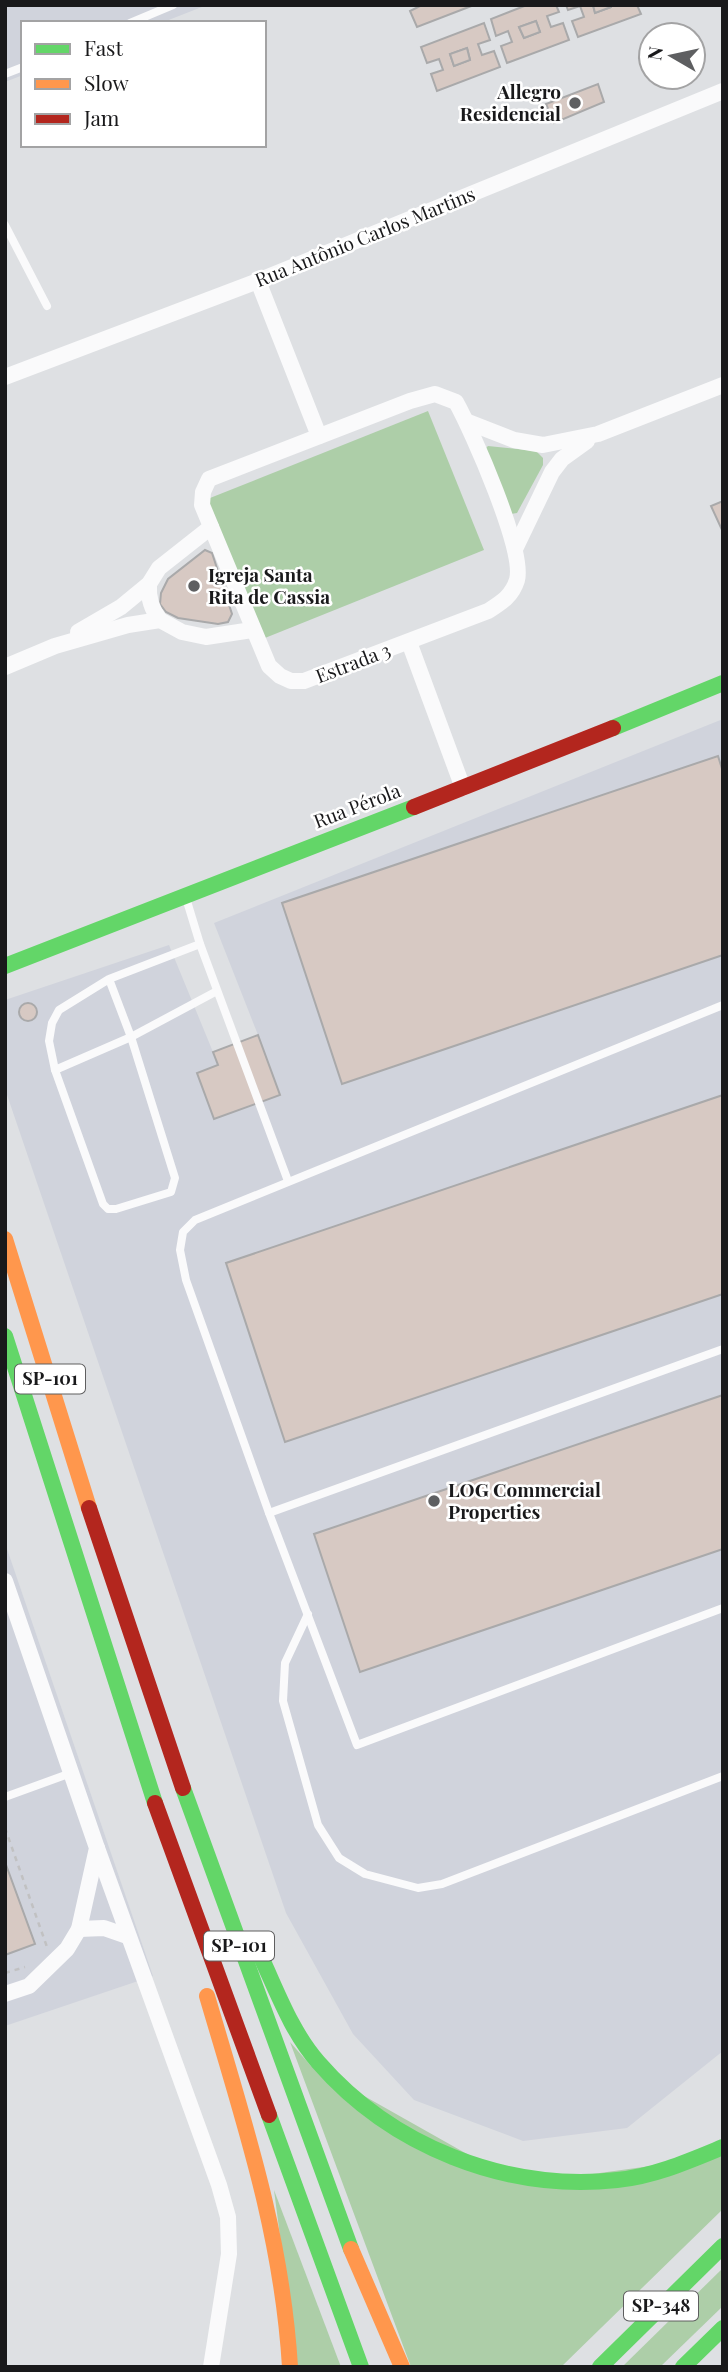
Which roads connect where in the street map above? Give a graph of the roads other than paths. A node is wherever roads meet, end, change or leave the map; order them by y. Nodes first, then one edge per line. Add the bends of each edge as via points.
1 (173, 5) edge
2 (135, 21) edge
3 (21, 67) edge
4 (5, 74) edge
5 (723, 91) edge
6 (5, 225) edge
7 (258, 281) junction
8 (47, 306) dead end
9 (5, 377) edge
10 (723, 385) edge
11 (468, 422) junction
12 (598, 433) junction
13 (319, 436) junction
14 (543, 445) junction
15 (552, 472) junction
16 (211, 527) junction
17 (515, 550) junction
18 (149, 584) junction
19 (160, 620) junction
20 (252, 630) junction
21 (409, 642) junction
22 (55, 646) junction
23 (5, 667) edge
24 (723, 683) edge
25 (463, 788) junction
26 (185, 896) junction
27 (200, 944) junction
28 (5, 966) edge
29 (109, 979) junction
30 (217, 991) junction
31 (723, 1005) edge
32 (131, 1037) junction
33 (55, 1070) junction
34 (288, 1181) junction
35 (5, 1239) edge
36 (5, 1336) edge
37 (723, 1349) edge
38 (270, 1513) junction
39 (6, 1584) edge
40 (723, 1608) edge
41 (308, 1614) junction
42 (142, 1768) junction
43 (71, 1773) junction
44 (723, 1776) edge
45 (5, 1797) edge
46 (196, 1828) junction
47 (97, 1848) junction
48 (79, 1929) junction
49 (127, 1936) junction
50 (5, 1994) edge
51 (723, 2147) edge
52 (723, 2246) edge
53 (723, 2328) edge
54 (211, 2367) edge
55 (290, 2367) edge
56 (361, 2367) edge
57 (402, 2367) edge
58 (600, 2367) edge
59 (683, 2367) edge

1 - 2 lane
3 - 4 lane
5 - 7 street, Rua Antônio Carlos Martins
6 - 8 lane
7 - 9 street, Rua Antônio Carlos Martins
7 - 13 street
10 - 12 street
11 - 13 street, Estrada 3 via 456,401 435,394
11 - 14 street via 514,440
11 - 17 street, Estrada 3
12 - 14 street
12 - 15 street
13 - 16 street, Estrada 3 via 209,479 202,505
14 - 15 street via 551,457
15 - 17 street
16 - 18 street via 159,568
16 - 20 street, Estrada 3
17 - 21 street, Estrada 3 via 518,577 509,597 488,611
18 - 19 street via 153,611
18 - 22 street via 121,607
19 - 20 street via 193,636
19 - 22 street via 105,630
20 - 21 street, Estrada 3 via 269,666 291,681 304,681
21 - 25 street
22 - 23 street
24 - 25 main road, Rua Pérola
25 - 26 main road, Rua Pérola
26 - 27 lane
26 - 28 main road, Rua Pérola
27 - 29 lane
27 - 30 lane
29 - 32 lane
29 - 33 lane via 59,1010 49,1041
30 - 32 lane
30 - 34 lane
31 - 34 lane
32 - 33 lane
32 - 33 lane via 175,1178 171,1192 116,1209 103,1204
34 - 38 lane via 195,1220 183,1232 180,1250 186,1280
35 - 46 main road, SP-101
36 - 42 main road, SP-101
37 - 38 lane
38 - 41 lane
39 - 43 street
40 - 41 lane via 357,1745
41 - 44 lane via 285,1663 283,1701 318,1825 339,1858 365,1874 418,1888 442,1884
42 - 55 main road via 263,2189 283,2281
42 - 56 main road, SP-101
43 - 45 lane
43 - 47 street
46 - 51 main road via 296,2030 317,2062 367,2109 421,2146 452,2160 558,2180 650,2173
46 - 57 main road, SP-101 via 357,2266
47 - 48 street
47 - 49 street
48 - 49 street via 104,1928
48 - 50 street via 51,1967 29,1986
49 - 54 street via 228,2217 229,2254
52 - 58 main road, SP-348
53 - 59 main road, SP-348

